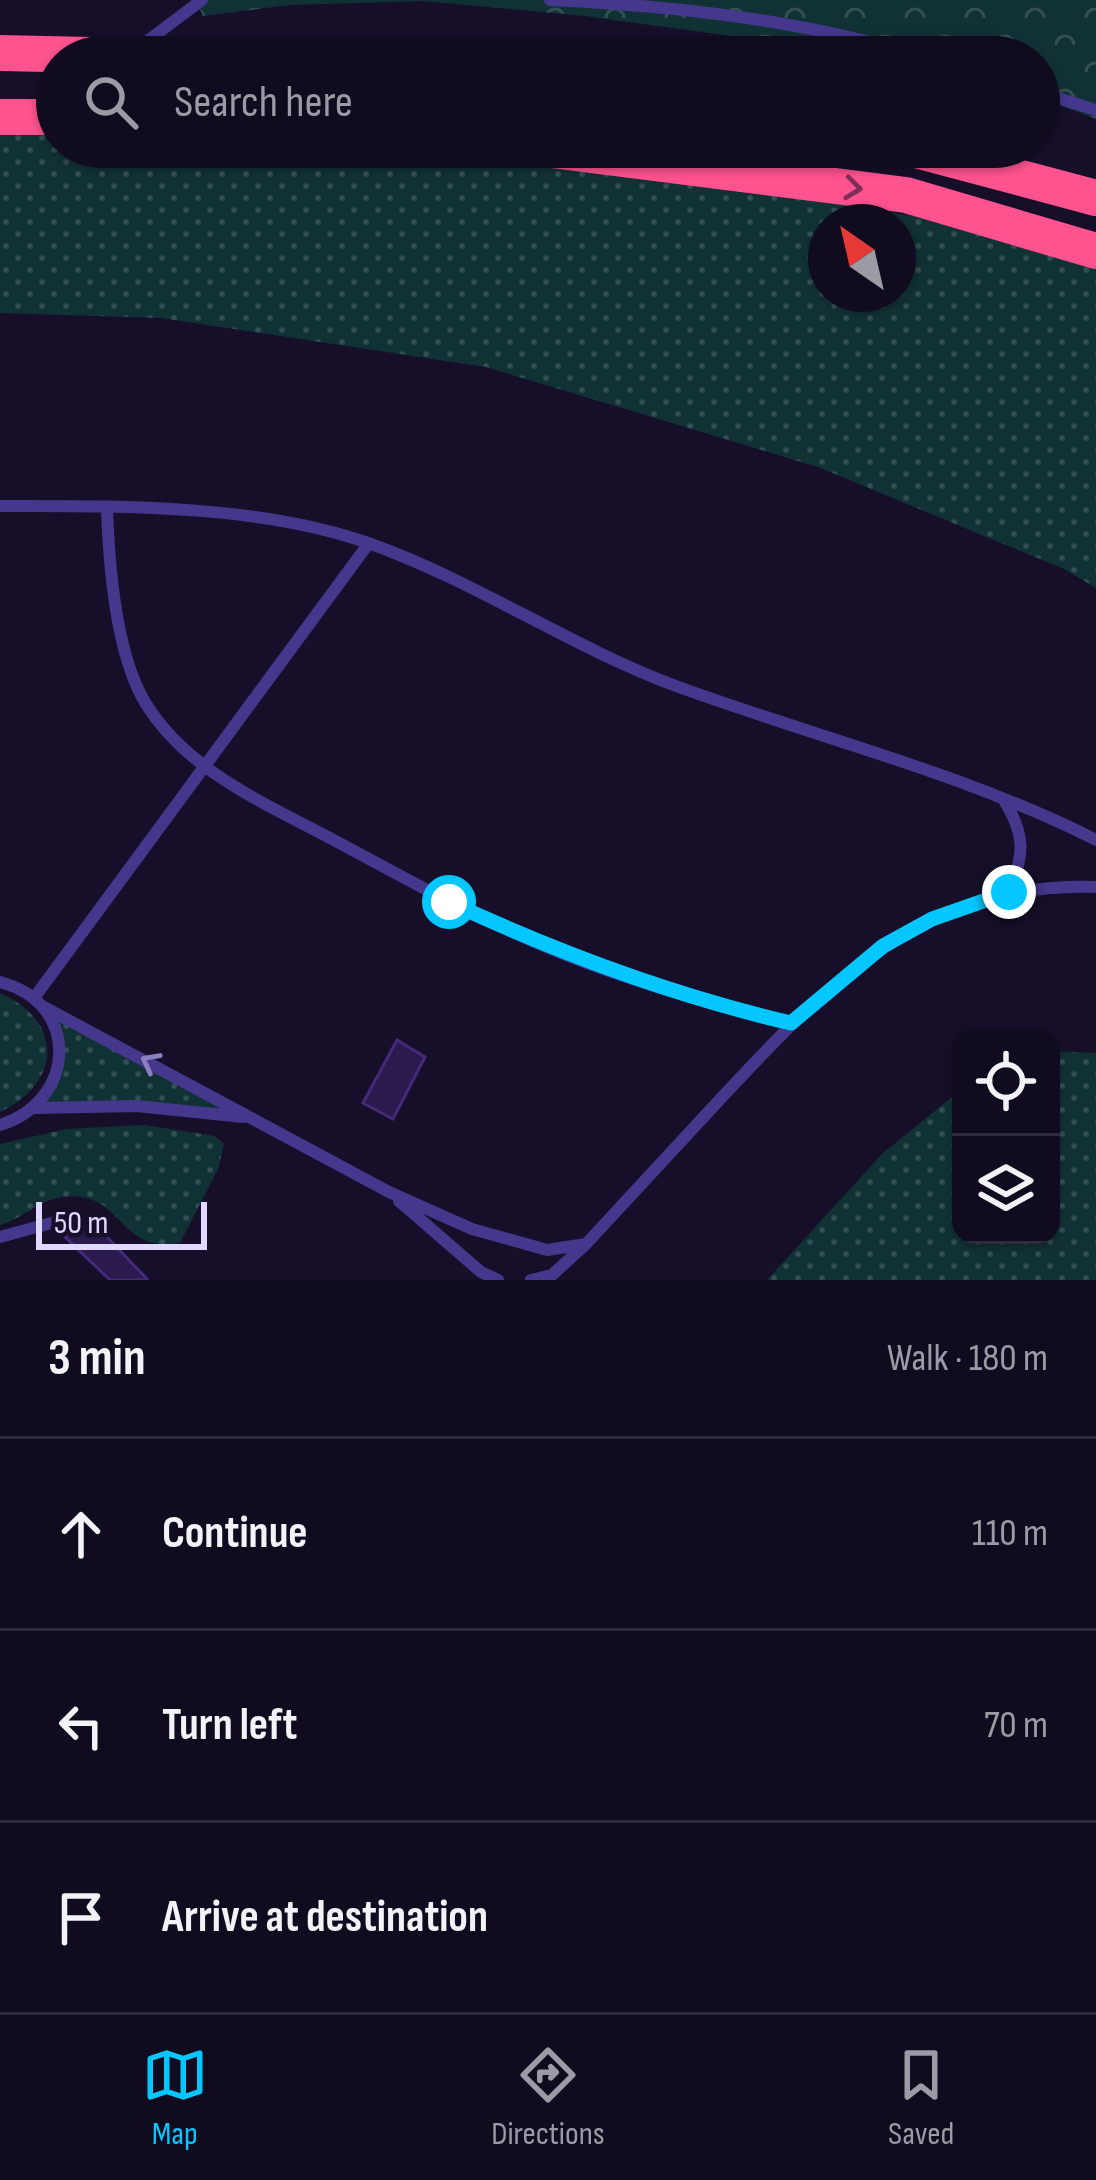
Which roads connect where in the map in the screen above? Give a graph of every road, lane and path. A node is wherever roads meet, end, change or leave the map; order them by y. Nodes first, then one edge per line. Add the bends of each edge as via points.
1 (202, 0) edge
2 (550, 0) edge
3 (154, 36) edge
4 (837, 36) edge
5 (0, 53) edge
6 (36, 53) edge
7 (1060, 99) edge
8 (1096, 110) edge
9 (0, 117) edge
10 (36, 117) edge
11 (693, 168) edge
12 (983, 168) edge
13 (1096, 198) edge
14 (1096, 251) edge
15 (0, 506) edge
16 (107, 509) junction
17 (369, 543) junction
18 (204, 766) junction
19 (1005, 801) junction
20 (1096, 840) edge
21 (1096, 887) edge
22 (1009, 892) junction
23 (0, 982) edge
24 (39, 1002) junction
25 (791, 1023) junction
26 (35, 1108) junction
27 (253, 1119) junction
28 (0, 1125) edge
29 (389, 1192) junction
30 (56, 1222) dead end
31 (0, 1237) edge
32 (586, 1244) junction
33 (554, 1278) edge
34 (498, 1280) edge
35 (531, 1280) edge

1 - 3 lane
2 - 4 lane via 657,6
5 - 6 highway
7 - 8 lane
9 - 10 highway
11 -> 14 highway via 905,195
12 - 13 highway
15 - 16 lane
16 - 17 lane via 282,519
16 - 18 lane via 129,664 145,702
17 - 18 lane
17 - 19 lane via 638,672
18 - 24 lane
18 - 25 lane via 538,944 636,981
19 - 20 lane
19 - 22 lane via 1024,845
21 - 22 lane
22 - 25 lane via 883,946
23 - 24 lane
24 - 26 lane via 60,1048 58,1071
27 -> 24 lane
25 - 32 lane
26 - 27 lane via 137,1106
26 - 28 lane
27 - 29 lane
29 - 32 lane via 517,1244
29 - 34 lane
30 - 31 lane
32 - 33 lane
33 - 35 lane

